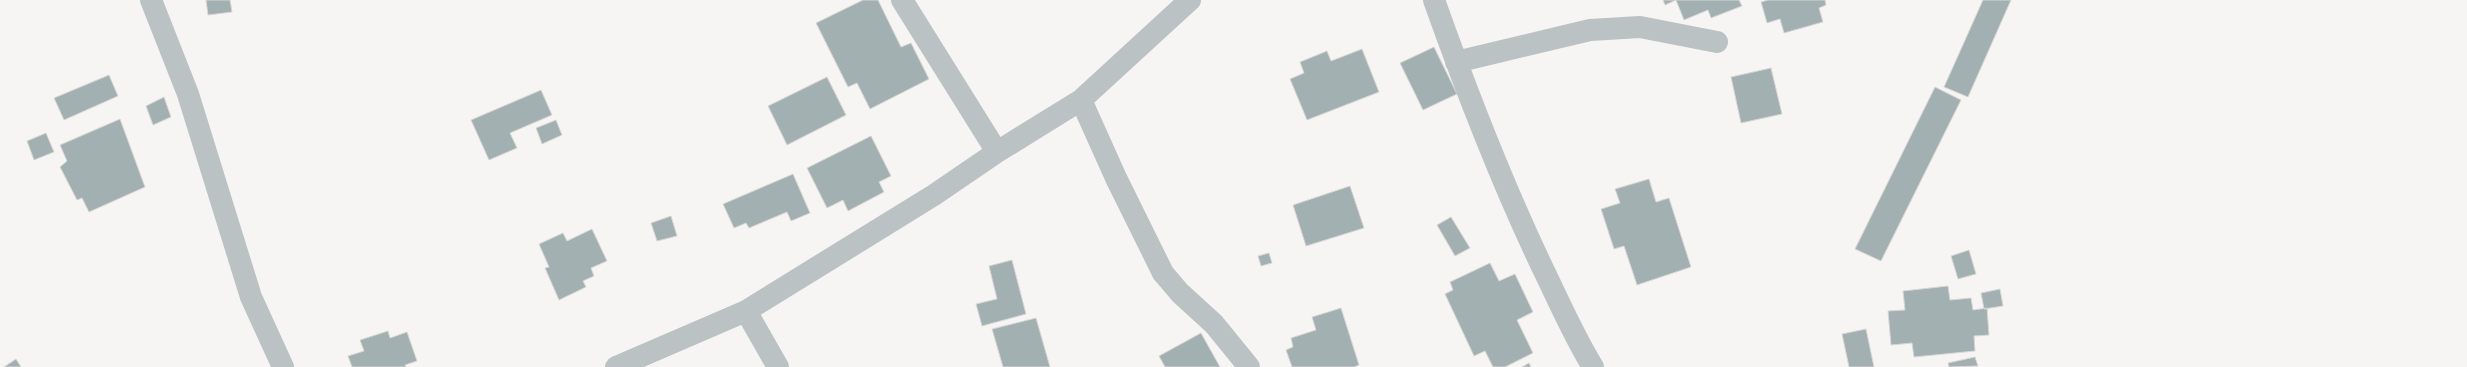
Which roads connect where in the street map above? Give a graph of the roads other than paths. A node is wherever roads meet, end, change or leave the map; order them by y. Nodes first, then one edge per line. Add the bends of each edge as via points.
1 (151, 0) edge
2 (902, 0) edge
3 (1190, 0) edge
4 (1434, 0) edge
5 (1717, 42) dead end
6 (1456, 62) junction
7 (1081, 100) junction
8 (997, 152) junction
9 (746, 311) junction
10 (283, 367) edge
11 (616, 367) edge
12 (778, 367) edge
13 (1249, 367) edge
14 (1593, 367) edge

1 - 10 street via 188,94 251,296
2 - 8 street
3 - 7 street
4 - 6 street
5 - 6 street via 1640,27 1590,30
6 - 14 street via 1532,248 1581,348
7 - 8 street
7 - 13 street via 1163,273 1180,293 1214,324
8 - 9 street via 934,195
9 - 11 street
9 - 12 street

